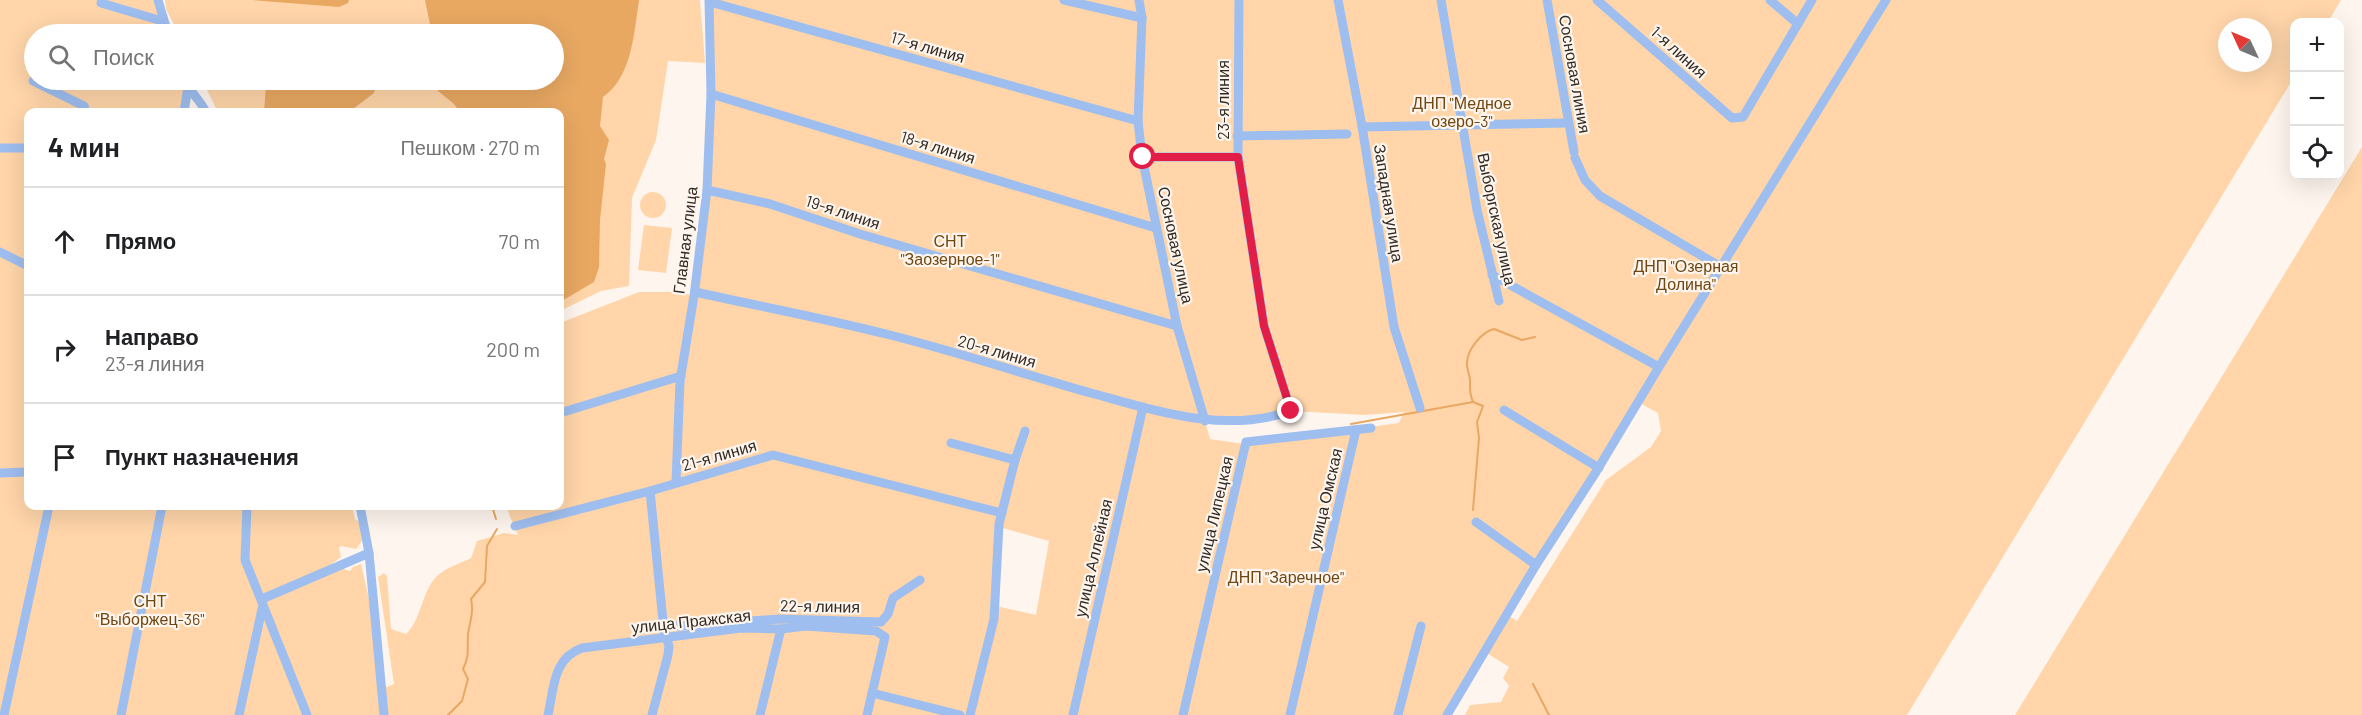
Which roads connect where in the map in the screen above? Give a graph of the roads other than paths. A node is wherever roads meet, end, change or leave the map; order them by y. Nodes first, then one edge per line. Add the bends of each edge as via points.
1 (158, 0) edge
2 (1064, 0) edge
3 (1139, 0) edge
4 (1239, 0) edge
5 (1338, 0) edge
6 (1441, 0) edge
7 (1547, 0) edge
8 (1597, 0) edge
9 (1770, 0) edge
10 (1812, 0) edge
11 (1886, 0) edge
12 (709, 1) edge
13 (101, 3) dead end
14 (1142, 18) junction
15 (162, 21) junction
16 (163, 24) edge
17 (1798, 24) junction
18 (51, 90) edge
19 (186, 90) edge
20 (192, 90) edge
21 (711, 94) junction
22 (85, 108) edge
23 (184, 108) edge
24 (204, 108) edge
25 (1138, 121) junction
26 (1569, 123) junction
27 (1463, 126) junction
28 (1362, 127) junction
29 (1347, 134) dead end
30 (1237, 136) junction
31 (0, 148) edge
32 (24, 148) edge
33 (1143, 157) junction
34 (1238, 157) junction
35 (707, 190) junction
36 (1156, 228) junction
37 (0, 252) edge
38 (24, 264) edge
39 (1721, 267) junction
40 (1492, 275) junction
41 (695, 292) junction
42 (1499, 301) dead end
43 (1177, 326) junction
44 (1659, 367) junction
45 (681, 376) junction
46 (1143, 407) junction
47 (1420, 408) dead end
48 (1504, 410) dead end
49 (1291, 411) joint
50 (564, 412) edge
51 (1205, 421) junction
52 (1371, 428) dead end
53 (1356, 430) junction
54 (1024, 431) dead end
55 (951, 443) dead end
56 (1015, 460) junction
57 (1599, 468) junction
58 (24, 472) edge
59 (0, 473) edge
60 (676, 482) junction
61 (650, 491) junction
62 (48, 510) edge
63 (161, 510) edge
64 (247, 510) edge
65 (361, 510) edge
66 (1002, 513) junction
67 (1476, 522) dead end
68 (514, 526) dead end
69 (369, 553) junction
70 (1536, 565) junction
71 (920, 580) dead end
72 (262, 603) junction
73 (1421, 626) dead end
74 (664, 627) junction
75 (781, 630) junction
76 (666, 638) junction
77 (873, 693) junction
78 (4, 715) edge
79 (121, 715) edge
80 (239, 715) edge
81 (307, 715) edge
82 (384, 715) edge
83 (548, 715) edge
84 (652, 715) edge
85 (760, 715) edge
86 (867, 715) edge
87 (960, 715) edge
88 (970, 715) edge
89 (1073, 715) edge
90 (1183, 715) edge
91 (1290, 715) edge
92 (1398, 715) edge
93 (1447, 715) edge

1 - 15 street
2 - 14 street
3 - 14 street, Сосновая улица
4 - 30 street, 23-я линия
5 - 28 street, Западная улица
6 - 27 street, Выборгская улица
7 - 26 street, Сосновая линия
8 - 17 street, 1-я линия via 1732,118 1743,117
9 - 17 street
10 - 17 street
11 - 39 street
12 - 21 street, Главная улица
12 - 25 street, 17-я линия
13 - 15 street
14 - 25 street, Сосновая улица
15 - 16 street
18 - 22 street
19 - 23 street
20 - 24 street
21 - 35 street, Главная улица
21 - 36 street, 18-я линия
25 - 33 street, Сосновая улица
26 - 27 street
26 - 39 street, Сосновая линия via 1585,180 1600,196
27 - 28 street
27 - 40 street, Выборгская улица
28 - 47 street, Западная улица via 1394,327
29 - 30 street
30 - 34 street, 23-я линия
31 - 32 street
33 - 34 street
33 - 36 street, Сосновая улица
34 - 49 street, 23-я линия via 1264,326
35 - 41 street, Главная улица
35 - 43 street, 19-я линия via 770,204
36 - 43 street, Сосновая улица
37 - 38 street
39 - 44 street
40 - 42 street, Выборгская улица
40 - 44 street
41 - 45 street, Главная улица
41 - 46 street, 20-я линия via 886,334
43 - 51 street, Сосновая улица
44 - 57 street
45 - 50 street
45 - 60 street, Главная улица
46 - 51 street, 20-я линия
46 - 89 street, улица Аллейная
48 - 57 street
49 - 51 street, 20-я линия via 1259,420
52 - 53 street, улица Липецкая
53 - 90 street, улица Липецкая via 1246,442
53 - 91 street, улица Омская
54 - 56 street
55 - 56 street
56 - 66 street
57 - 70 street
58 - 59 street
60 - 61 street, 21-я линия
60 - 66 street, 21-я линия via 773,455
61 - 68 street, 21-я линия
61 - 74 street
62 - 78 street
63 - 79 street
64 - 72 street via 245,560
65 - 69 street
66 - 88 street via 994,619
67 - 70 street
69 - 72 street
69 - 82 street
70 - 93 street
71 - 74 street, 22-я линия via 894,598 881,622 779,619
72 - 80 street
72 - 81 street
73 - 92 street
74 - 76 street
75 - 76 street, улица Пражская via 733,629
75 - 77 street, улица Пражская via 803,626 876,631 883,635 884,647
75 - 85 street
76 - 83 street, улица Пражская via 572,652 558,669
76 - 84 street via 668,655
77 - 86 street
77 - 87 street

